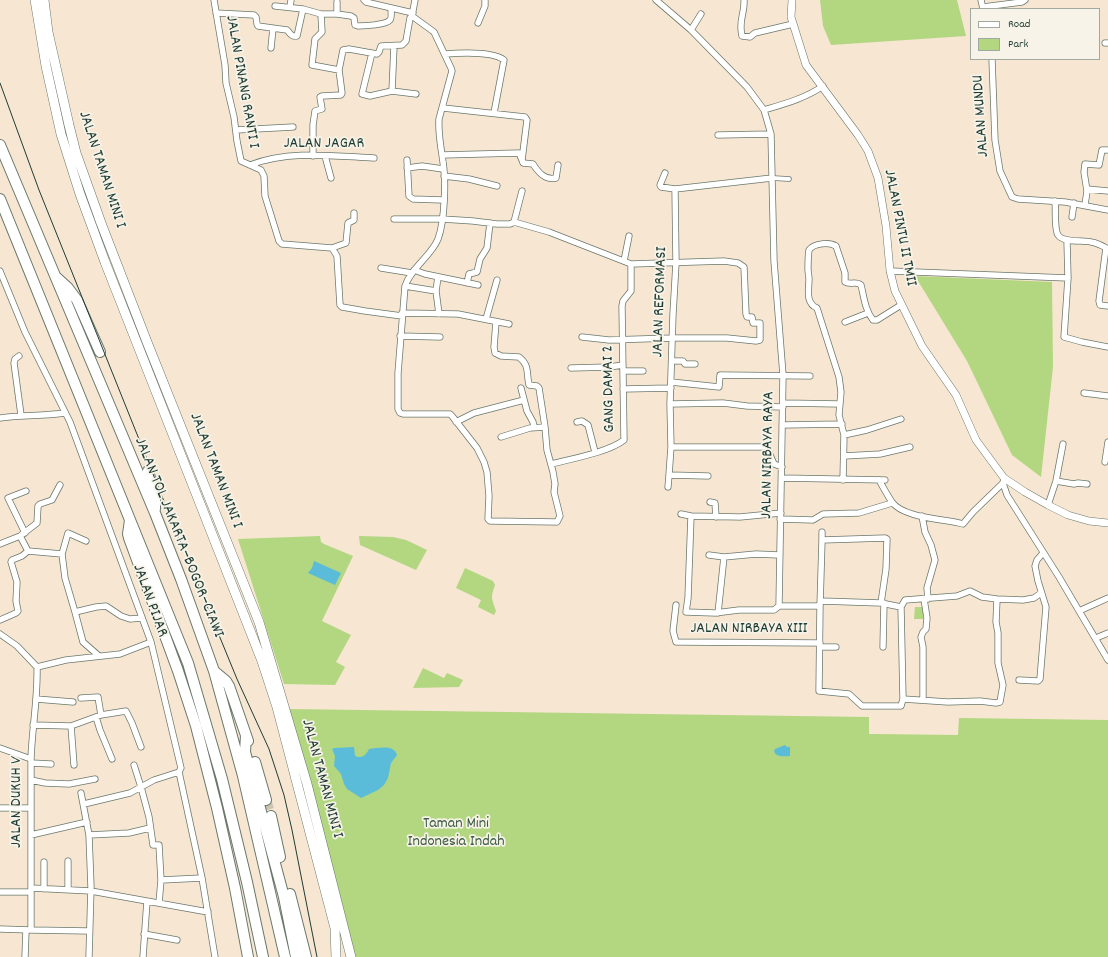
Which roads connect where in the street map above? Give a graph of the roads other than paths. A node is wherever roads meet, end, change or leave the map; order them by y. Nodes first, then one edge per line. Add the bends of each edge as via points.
1 (35, 0) edge
2 (44, 0) edge
3 (214, 0) edge
4 (291, 0) edge
5 (364, 0) edge
6 (415, 0) edge
7 (485, 0) edge
8 (656, 0) edge
9 (744, 0) edge
10 (792, 0) edge
11 (981, 0) edge
12 (1026, 0) edge
13 (337, 2) dead end
14 (275, 6) dead end
15 (290, 7) junction
16 (391, 8) junction
17 (983, 8) edge
18 (302, 9) junction
19 (216, 13) junction
20 (321, 14) junction
21 (337, 14) junction
22 (412, 14) junction
23 (701, 14) dead end
24 (478, 23) dead end
25 (793, 24) junction
26 (273, 28) junction
27 (691, 30) junction
28 (394, 46) junction
29 (271, 48) dead end
30 (372, 53) junction
31 (444, 54) junction
32 (992, 60) edge
33 (339, 70) junction
34 (823, 86) junction
35 (392, 91) junction
36 (416, 94) dead end
37 (443, 108) junction
38 (764, 110) junction
39 (494, 113) junction
40 (293, 127) dead end
41 (236, 130) junction
42 (771, 134) junction
43 (718, 135) dead end
44 (0, 145) edge
45 (1108, 150) edge
46 (442, 155) junction
47 (313, 156) junction
48 (326, 156) junction
49 (374, 158) dead end
50 (407, 160) dead end
51 (522, 160) junction
52 (250, 165) junction
53 (558, 165) dead end
54 (407, 168) junction
55 (443, 170) junction
56 (665, 173) dead end
57 (444, 176) junction
58 (331, 178) dead end
59 (772, 178) junction
60 (788, 179) dead end
61 (497, 186) dead end
62 (675, 189) junction
63 (1087, 189) junction
64 (522, 190) dead end
65 (1108, 191) edge
66 (0, 199) edge
67 (443, 200) junction
68 (1055, 201) junction
69 (1074, 203) junction
70 (1085, 205) junction
71 (1108, 210) edge
72 (354, 213) dead end
73 (1072, 217) dead end
74 (442, 218) junction
75 (394, 219) dead end
76 (514, 222) junction
77 (490, 223) junction
78 (629, 236) dead end
79 (1067, 241) junction
80 (332, 248) junction
81 (1107, 249) edge
82 (624, 261) junction
83 (676, 263) junction
84 (631, 264) junction
85 (381, 268) dead end
86 (0, 271) edge
87 (890, 271) junction
88 (413, 272) junction
89 (53, 274) junction
90 (438, 277) junction
91 (1068, 278) junction
92 (1105, 278) edge
93 (497, 280) dead end
94 (467, 283) junction
95 (478, 285) dead end
96 (404, 286) junction
97 (436, 291) junction
98 (901, 305) junction
99 (1108, 306) edge
100 (439, 314) junction
101 (868, 314) junction
102 (402, 315) junction
103 (486, 319) junction
104 (496, 322) junction
105 (844, 322) dead end
106 (509, 324) dead end
107 (400, 336) junction
108 (440, 337) dead end
109 (582, 338) dead end
110 (672, 338) junction
111 (622, 340) junction
112 (1108, 347) edge
113 (100, 352) dead end
114 (20, 356) dead end
115 (672, 361) junction
116 (695, 364) dead end
117 (571, 368) dead end
118 (623, 368) junction
119 (643, 371) dead end
120 (783, 375) junction
121 (810, 376) dead end
122 (671, 385) junction
123 (521, 388) dead end
124 (623, 389) junction
125 (1084, 393) dead end
126 (1108, 396) edge
127 (524, 400) junction
128 (670, 404) junction
129 (840, 404) junction
130 (783, 405) junction
131 (65, 413) junction
132 (21, 415) junction
133 (0, 418) edge
134 (901, 420) dead end
135 (456, 422) junction
136 (576, 422) dead end
137 (842, 424) junction
138 (782, 425) junction
139 (545, 427) junction
140 (534, 428) junction
141 (844, 435) junction
142 (501, 437) dead end
143 (1108, 442) edge
144 (1063, 444) dead end
145 (910, 447) dead end
146 (671, 448) junction
147 (595, 452) junction
148 (844, 456) junction
149 (1105, 462) dead end
150 (551, 464) junction
151 (782, 467) junction
152 (148, 471) dead end
153 (669, 475) junction
154 (708, 476) dead end
155 (782, 478) junction
156 (843, 480) junction
157 (878, 480) junction
158 (885, 480) dead end
159 (1003, 480) junction
160 (1056, 481) junction
161 (1087, 484) dead end
162 (60, 485) dead end
163 (668, 487) dead end
164 (26, 491) dead end
165 (710, 502) dead end
166 (892, 503) junction
167 (1048, 505) junction
168 (155, 513) junction
169 (681, 514) dead end
170 (691, 516) junction
171 (781, 516) junction
172 (922, 516) junction
173 (716, 517) junction
174 (130, 520) junction
175 (1108, 523) edge
176 (822, 532) dead end
177 (23, 535) junction
178 (822, 540) junction
179 (86, 541) dead end
180 (0, 544) edge
181 (28, 551) junction
182 (1043, 553) junction
183 (62, 554) junction
184 (709, 555) dead end
185 (780, 555) junction
186 (724, 557) junction
187 (1041, 593) junction
188 (1108, 598) edge
189 (926, 599) junction
190 (997, 600) junction
191 (821, 603) junction
192 (882, 603) junction
193 (676, 605) dead end
194 (780, 606) junction
195 (901, 607) junction
196 (1079, 611) junction
197 (75, 612) junction
198 (718, 613) junction
199 (142, 618) junction
200 (0, 620) edge
201 (1108, 633) edge
202 (0, 634) edge
203 (1096, 638) junction
204 (151, 642) junction
205 (820, 645) junction
206 (836, 647) dead end
207 (883, 647) dead end
208 (99, 656) junction
209 (1108, 660) edge
210 (37, 668) junction
211 (214, 671) junction
212 (1019, 680) dead end
213 (81, 698) dead end
214 (36, 699) junction
215 (903, 699) junction
216 (923, 700) junction
217 (73, 702) dead end
218 (98, 716) junction
219 (33, 725) junction
220 (71, 726) junction
221 (246, 735) junction
222 (141, 747) dead end
223 (0, 748) edge
224 (112, 758) dead end
225 (31, 761) junction
226 (51, 764) dead end
227 (74, 765) dead end
228 (134, 765) dead end
229 (179, 772) junction
230 (95, 779) dead end
231 (31, 780) junction
232 (141, 787) junction
233 (81, 793) dead end
234 (266, 800) tunnel mouth
235 (84, 804) junction
236 (0, 808) edge
237 (31, 808) junction
238 (271, 816) tunnel mouth
239 (87, 822) junction
240 (150, 828) junction
241 (31, 835) junction
242 (89, 835) junction
243 (68, 861) dead end
244 (44, 862) dead end
245 (202, 878) junction
246 (161, 880) junction
247 (44, 889) junction
248 (31, 890) junction
249 (68, 890) junction
250 (91, 891) junction
251 (0, 892) edge
252 (147, 901) junction
253 (159, 903) junction
254 (208, 912) junction
255 (335, 928) junction
256 (0, 929) edge
257 (29, 930) junction
258 (89, 931) junction
259 (144, 934) junction
260 (177, 940) dead end
261 (25, 957) edge
262 (88, 957) edge
263 (143, 957) edge
264 (215, 957) edge
265 (248, 957) edge
266 (262, 957) edge
267 (285, 957) edge
268 (296, 957) edge
269 (306, 957) edge
270 (336, 957) edge
271 (342, 957) edge
272 (351, 957) edge

1 - 255 main road, JALAN TAMAN MINI I via 47,73 72,170 107,268 262,661 277,707
2 - 272 main road, JALAN TAMAN MINI I via 48,32 76,153 259,622 307,784
3 - 19 street, JALAN PINANG RANTI I
4 - 15 street
5 - 16 street
6 - 22 street
7 - 24 street
8 - 27 street
9 - 25 street via 740,24 744,37
10 - 25 street, JALAN PINTU II TMII
11 - 17 street
12 - 17 street
13 - 21 street
14 - 15 street
15 - 18 street
16 - 21 street via 389,21 358,26 351,16
16 - 22 street
18 - 20 street
18 - 26 street via 297,36 291,35 287,30
19 - 26 street via 254,15 257,25
19 - 41 street, JALAN PINANG RANTI I via 226,84
20 - 21 street
20 - 33 street via 322,32 315,39 312,65
22 - 28 street via 406,41 402,45
22 - 31 street via 434,32
23 - 27 street
25 - 34 street, JALAN PINTU II TMII via 806,65
26 - 29 street
27 - 38 street via 747,87
28 - 30 street via 381,46 378,53
28 - 35 street
30 - 33 street via 343,50
30 - 35 street via 362,94 370,96
31 - 37 street via 452,71
31 - 39 street via 475,53 504,60
32 - 68 street, JALAN MUNDU via 995,140 998,163 1005,183 1014,198
33 - 47 street via 342,94 321,97 322,109 315,112
34 - 38 street via 813,93
34 - 87 street, JALAN PINTU II TMII via 868,151 878,178
35 - 36 street
37 - 39 street
37 - 46 street via 439,119
38 - 42 street, JALAN NIRBAYA RAYA
39 - 51 street via 525,117 527,120
40 - 41 street
41 - 52 street, JALAN PINANG RANTI I via 241,161
42 - 43 street
42 - 59 street, JALAN NIRBAYA RAYA
44 - 89 highway, JALAN TOL JAKARTA–BOGOR–CIAWI
45 - 63 street via 1102,150 1099,165 1085,164
46 - 51 street via 519,153
46 - 55 street
47 - 48 street, JALAN JAGAR
47 - 52 street, JALAN JAGAR via 272,158
48 - 49 street, JALAN JAGAR
48 - 58 street
50 - 54 street
51 - 53 street via 524,163 533,164 542,176 553,179 556,178
52 - 80 street, JALAN PINANG RANTI I via 261,170 264,176 265,196 279,241 282,244
54 - 55 street via 422,166
54 - 67 street via 408,194 411,198
55 - 57 street
56 - 62 street via 661,187
57 - 61 street
57 - 67 street
59 - 60 street
59 - 62 street
59 - 120 street, JALAN NIRBAYA RAYA via 774,261
62 - 83 street, JALAN REFORMASI
63 - 65 street
63 - 70 street
64 - 76 street
66 - 174 highway
67 - 74 street
68 - 69 street
68 - 79 street via 1058,234
69 - 70 street
69 - 73 street
70 - 71 street
72 - 80 street via 354,220 348,223 346,243
74 - 75 street
74 - 77 street
74 - 88 street via 434,246
76 - 77 street
76 - 82 street via 549,232
77 - 94 street via 486,248 480,259 478,272 470,274
78 - 82 street
79 - 81 street via 1092,242
79 - 91 street
80 - 102 street via 337,256 342,307
81 - 92 street via 1103,265
82 - 84 street
83 - 84 street
83 - 110 street, JALAN REFORMASI
83 - 110 street via 724,262 743,266 746,314 752,318 753,323 760,323 760,340
84 - 111 street, GANG DAMAI 2 via 631,291 622,306
85 - 88 street
86 - 131 street, JALAN PIJAR via 25,332
87 - 91 street
87 - 98 street, JALAN PINTU II TMII
88 - 90 street
88 - 96 street
89 - 113 highway via 77,300
89 - 168 highway, JALAN TOL JAKARTA–BOGOR–CIAWI
90 - 94 street
90 - 97 street
91 - 112 street via 1064,337
92 - 99 street via 1099,303
93 - 103 street
94 - 95 street
96 - 97 street
96 - 102 street
97 - 100 street
98 - 101 street via 875,320
98 - 159 street, JALAN PINTU II TMII via 922,346 956,395 976,440
100 - 102 street
100 - 103 street via 458,314
101 - 105 street
101 - 129 street via 861,284 845,282 845,273 836,246 814,245 808,250 810,303 817,308 839,374
102 - 107 street
103 - 104 street
104 - 106 street
104 - 139 street via 495,353 519,357 528,368 529,384 537,386 540,395
107 - 108 street
107 - 135 street via 397,386 400,413 450,414
109 - 111 street
110 - 111 street
110 - 115 street, JALAN REFORMASI
111 - 118 street, GANG DAMAI 2
114 - 132 street via 14,363
115 - 116 street
115 - 122 street, JALAN REFORMASI
117 - 118 street
118 - 119 street
118 - 124 street, GANG DAMAI 2
120 - 121 street
120 - 122 street via 720,375 719,386
120 - 130 street, JALAN NIRBAYA RAYA
122 - 124 street
122 - 128 street, JALAN REFORMASI
123 - 127 street
124 - 147 street, GANG DAMAI 2 via 624,440
125 - 126 street
127 - 135 street via 474,413
127 - 140 street
128 - 130 street
128 - 146 street, JALAN REFORMASI
129 - 130 street
129 - 137 street via 839,415
130 - 138 street, JALAN NIRBAYA RAYA
131 - 132 street
131 - 199 street, JALAN PIJAR
132 - 133 street
134 - 141 street
135 - 150 street via 477,448 484,462 488,489 488,519 492,522 557,522 560,516
136 - 147 street via 588,424
137 - 138 street
137 - 141 street
138 - 151 street, JALAN NIRBAYA RAYA
139 - 140 street
139 - 150 street
140 - 142 street
141 - 148 street
143 - 149 street
144 - 160 street
145 - 148 street via 880,454
146 - 151 street via 766,447 774,464
146 - 153 street, JALAN REFORMASI
147 - 150 street, GANG DAMAI 2
148 - 156 street
151 - 155 street, JALAN NIRBAYA RAYA
152 - 168 highway via 155,495
153 - 154 street
153 - 163 street, JALAN REFORMASI
155 - 156 street
155 - 171 street, JALAN NIRBAYA RAYA
156 - 157 street
157 - 158 street
157 - 166 street
159 - 167 street
159 - 172 street via 963,524
159 - 182 street via 1007,495
160 - 161 street
160 - 167 street
162 - 177 street via 52,500 38,506 37,523
164 - 177 street via 8,498
165 - 173 street via 716,505
166 - 171 street via 859,513 823,514 813,520
166 - 172 street via 900,509
167 - 175 street via 1068,515
168 - 211 highway, JALAN TOL JAKARTA–BOGOR–CIAWI
169 - 170 street
170 - 173 street
170 - 198 street via 686,612
171 - 173 street
171 - 185 street, JALAN NIRBAYA RAYA
172 - 189 street via 924,532 935,560
174 - 265 highway via 128,534 196,726 217,808
174 - 266 highway via 188,663 222,779
176 - 178 street
177 - 180 street
177 - 181 street
178 - 191 street
178 - 192 street via 887,539
179 - 183 street via 68,533
181 - 183 street
181 - 200 street via 11,562 17,582 18,611
182 - 187 street via 1035,566
182 - 196 street
183 - 197 street
184 - 186 street
185 - 186 street
185 - 194 street, JALAN NIRBAYA RAYA
186 - 198 street
187 - 190 street via 1034,598 1023,600
187 - 212 street via 1046,607 1040,679
188 - 196 street
189 - 190 street via 957,596 970,591
189 - 195 street via 905,600
189 - 216 street via 926,628 921,637
190 - 216 street via 998,662 1002,685 1000,702
191 - 192 street
191 - 194 street
191 - 205 street
192 - 195 street
192 - 207 street
193 - 205 street, JALAN NIRBAYA XIII via 674,634 675,641 678,642
194 - 198 street via 776,610
195 - 215 street
196 - 203 street
197 - 199 street via 106,606 121,616 130,619
197 - 208 street via 83,642
199 - 204 street, JALAN PIJAR
201 - 203 street
202 - 210 street via 17,646
203 - 209 street
204 - 208 street via 120,654
204 - 229 street, JALAN PIJAR via 181,768
205 - 206 street, JALAN NIRBAYA XIII
205 - 215 street via 819,691 848,694 859,705 865,706 899,707
208 - 210 street via 66,660
210 - 214 street, JALAN DUKUH V
211 - 221 highway via 229,686
211 - 267 highway, JALAN TOL JAKARTA–BOGOR–CIAWI via 243,776
213 - 218 street via 98,697
214 - 217 street
214 - 219 street, JALAN DUKUH V
215 - 216 street
218 - 220 street
218 - 222 street via 126,711
218 - 224 street via 100,730
219 - 220 street
219 - 225 street, JALAN DUKUH V
220 - 227 street
221 - 234 highway
221 - 268 highway via 245,752 284,897
223 - 225 street
225 - 226 street
225 - 231 street, JALAN DUKUH V
228 - 232 street
229 - 232 street
229 - 245 street, JALAN PIJAR
230 - 231 street via 69,784
231 - 237 street, JALAN DUKUH V
232 - 235 street via 130,793
232 - 240 street
233 - 235 street
235 - 239 street
236 - 237 street
237 - 241 street, JALAN DUKUH V
238 - 269 highway
239 - 241 street
239 - 242 street
240 - 242 street via 129,833
240 - 246 street via 153,845 158,845
241 - 248 street, JALAN DUKUH V
242 - 250 street
243 - 249 street
244 - 247 street
245 - 246 street
245 - 254 street, JALAN PIJAR
246 - 253 street
247 - 248 street
247 - 249 street
248 - 251 street
248 - 257 street, JALAN DUKUH V
249 - 250 street
250 - 252 street
250 - 258 street
252 - 253 street
252 - 259 street
253 - 254 street
254 - 264 street, JALAN PIJAR
255 - 270 main road, JALAN TAMAN MINI I
255 - 271 main road
256 - 257 street
257 - 258 street
257 - 261 street, JALAN DUKUH V
258 - 262 street
259 - 260 street
259 - 263 street

